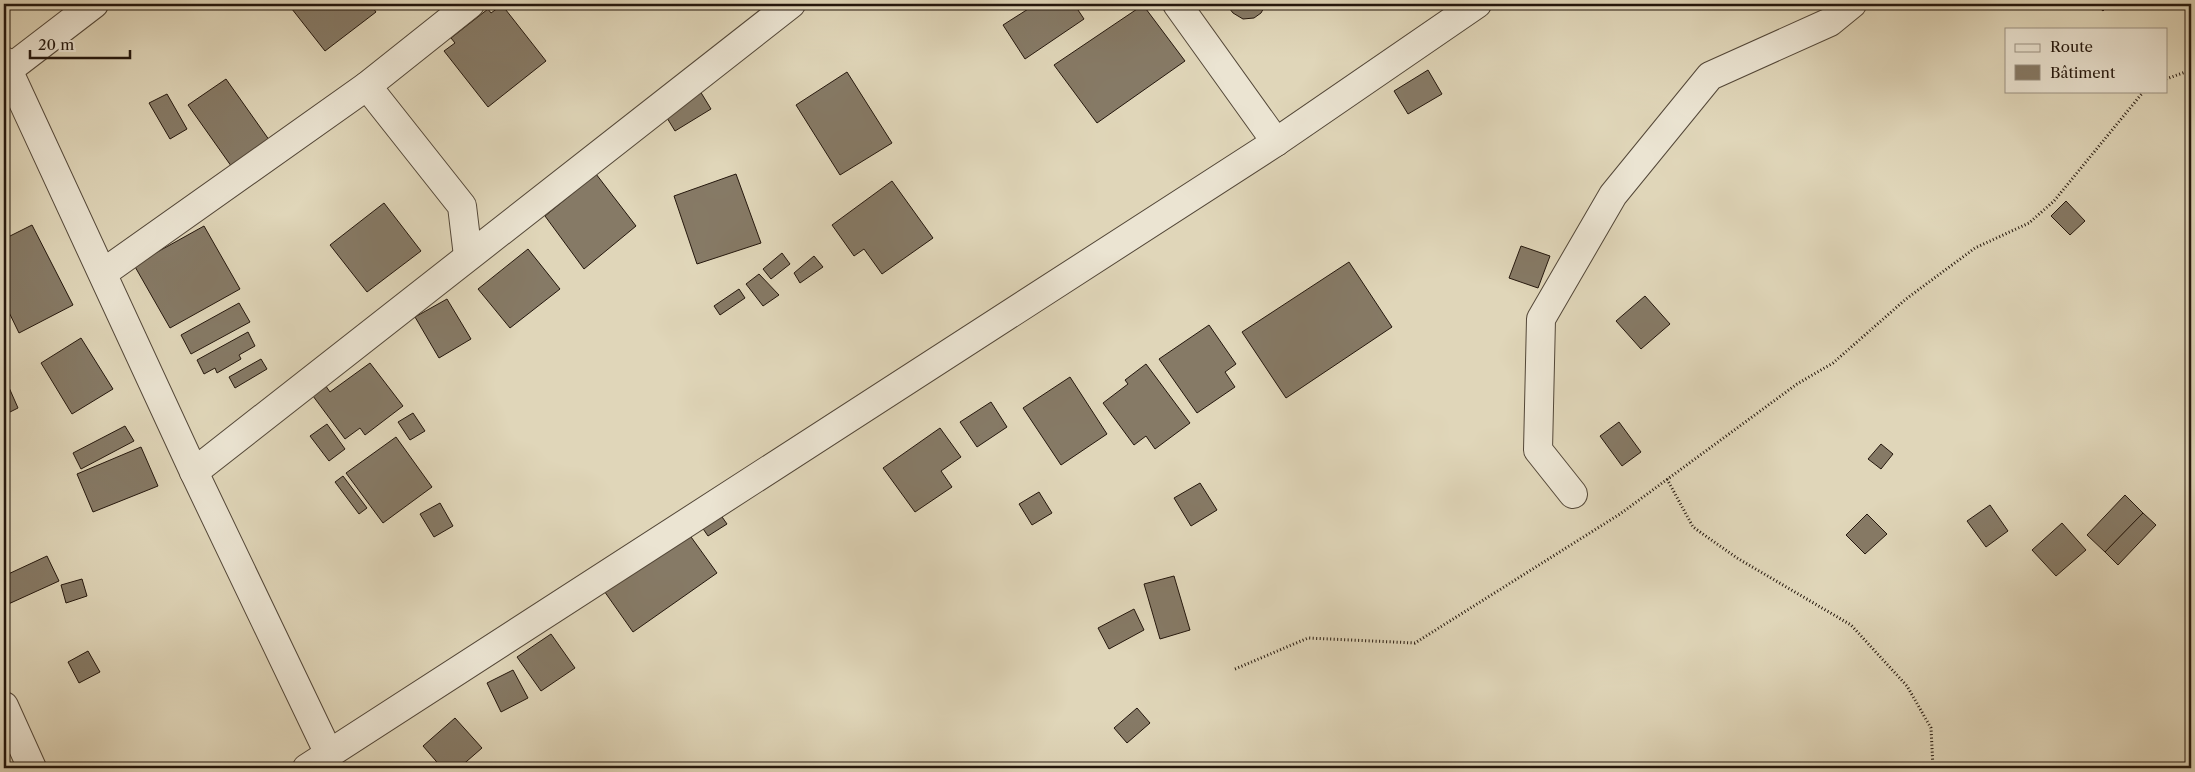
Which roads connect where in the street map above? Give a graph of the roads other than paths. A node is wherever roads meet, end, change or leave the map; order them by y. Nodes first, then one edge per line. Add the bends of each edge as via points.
1 (94, 4) edge
2 (470, 4) edge
3 (791, 4) edge
4 (1177, 4) edge
5 (1477, 4) edge
6 (1852, 4) edge
7 (6, 65) edge
8 (367, 86) junction
9 (1276, 142) junction
10 (468, 256) junction
11 (103, 273) junction
12 (194, 472) junction
13 (1573, 494) dead end
14 (4, 706) edge
15 (318, 761) edge
16 (32, 768) edge

1 - 7 street
2 - 8 street
3 - 10 street
4 - 9 street
5 - 9 street
6 - 13 street via 1830,22 1710,76 1613,195 1541,318 1538,450
7 - 11 street
8 - 10 street via 462,206
8 - 11 street
9 - 15 street
10 - 12 street
11 - 12 street
12 - 15 street
14 - 16 street

